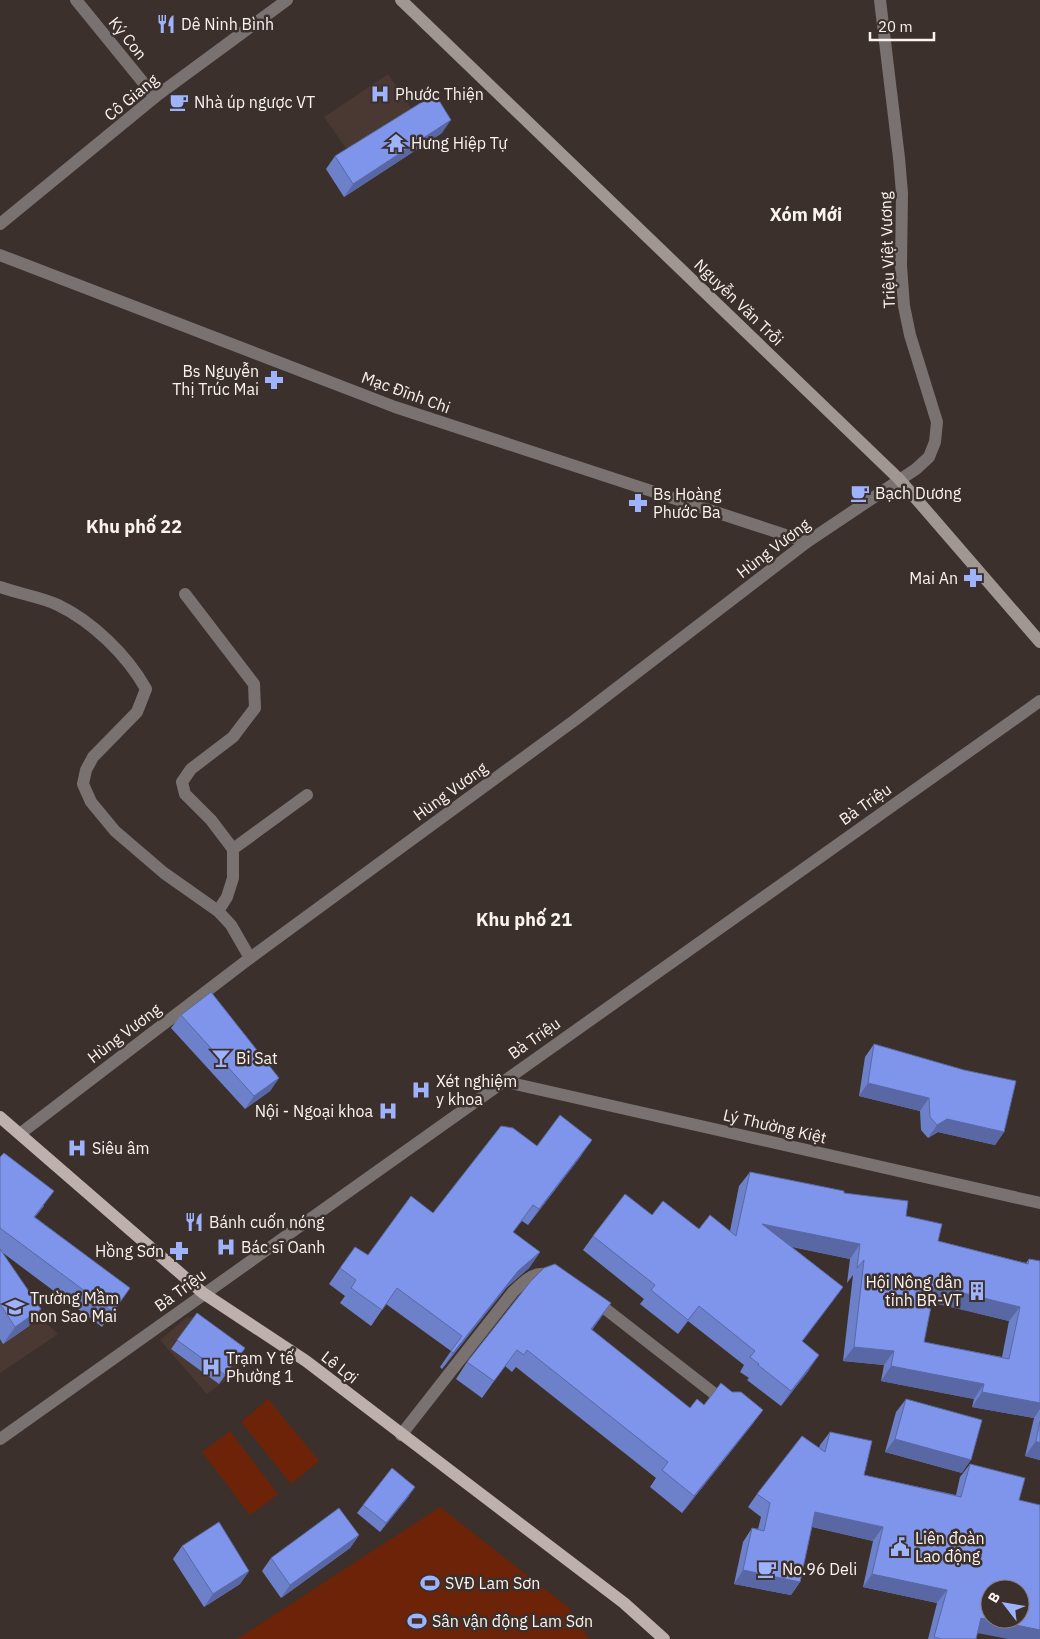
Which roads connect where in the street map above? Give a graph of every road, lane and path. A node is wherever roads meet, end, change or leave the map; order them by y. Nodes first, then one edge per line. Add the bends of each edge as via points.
1 (76, 0) edge
2 (287, 0) edge
3 (400, 0) edge
4 (880, 0) edge
5 (155, 97) junction
6 (0, 224) edge
7 (0, 255) edge
8 (900, 479) junction
9 (807, 542) junction
10 (0, 587) edge
11 (185, 594) dead end
12 (1040, 642) edge
13 (1040, 700) edge
14 (306, 795) dead end
15 (233, 849) junction
16 (218, 911) junction
17 (250, 958) junction
18 (502, 1081) junction
19 (0, 1117) edge
20 (21, 1133) junction
21 (1040, 1203) edge
22 (568, 1282) edge
23 (203, 1293) junction
24 (584, 1293) edge
25 (726, 1402) edge
26 (401, 1435) junction
27 (0, 1439) edge
28 (664, 1639) edge

1 - 5 street, Ký Con
2 - 5 street, Cô Giang
3 - 8 street, Nguyễn Văn Trỗi
4 - 8 street, Triệu Việt Vương via 902,193 904,306 937,422 935,442 929,457
5 - 6 street, Cô Giang
7 - 9 street, Mạc Đĩnh Chi via 395,407
8 - 9 street, Hùng Vương
8 - 12 street, Nguyễn Văn Trỗi
9 - 17 street, Hùng Vương via 567,725
10 - 16 street via 58,605 93,626 139,676 146,689 137,712 94,757 86,770 83,784 114,831 164,873
11 - 15 street via 254,684 255,708 233,737 191,769 182,782 185,794
13 - 18 street, Bà Triệu
14 - 15 street
15 - 16 street via 233,878
16 - 17 street via 231,925
17 - 20 street, Hùng Vương
18 - 21 street, Lý Thường Kiệt
18 - 23 street, Bà Triệu
19 - 20 main road, Lê Lợi
20 - 23 main road, Lê Lợi
22 - 26 street via 545,1272 525,1280
23 - 26 main road, Lê Lợi via 306,1361
23 - 27 street, Bà Triệu
24 - 25 street
26 - 28 main road, Lê Lợi via 624,1604

